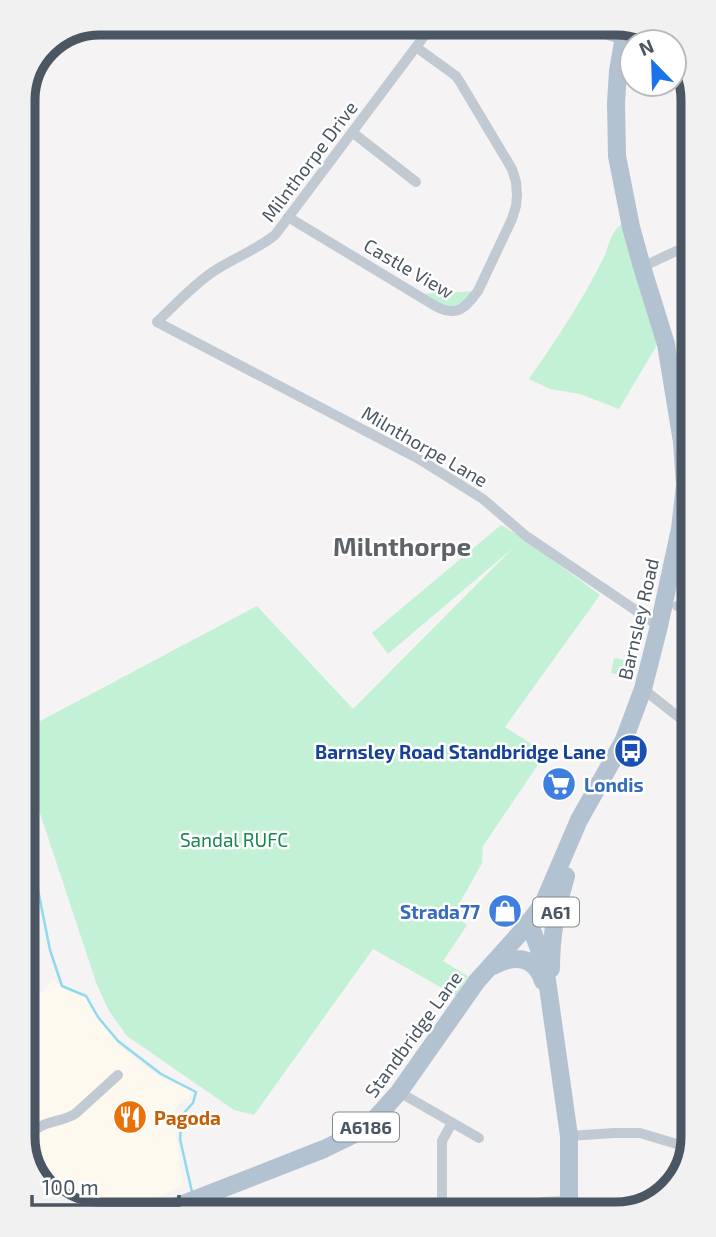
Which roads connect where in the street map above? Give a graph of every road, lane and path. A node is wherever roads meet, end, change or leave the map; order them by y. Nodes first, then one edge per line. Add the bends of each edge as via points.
1 (425, 35) edge
2 (416, 47) junction
3 (618, 85) edge
4 (352, 132) junction
5 (416, 182) dead end
6 (288, 217) junction
7 (681, 249) edge
8 (642, 267) junction
9 (157, 322) joint
10 (681, 436) edge
11 (681, 519) edge
12 (677, 606) dead end
13 (681, 606) edge
14 (659, 626) junction
15 (643, 689) junction
16 (681, 719) edge
17 (579, 820) junction
18 (529, 922) junction
19 (487, 970) junction
20 (551, 1008) junction
21 (118, 1075) dead end
22 (399, 1092) junction
23 (452, 1123) junction
24 (35, 1131) edge
25 (569, 1136) junction
26 (479, 1138) dead end
27 (680, 1145) edge
28 (186, 1202) edge
29 (442, 1202) edge
30 (569, 1202) edge

1 - 2 street, Milnthorpe Drive
2 - 4 street, Milnthorpe Drive
2 - 6 street, Castle View via 456,76 516,182 512,219 472,299 457,312 447,312
3 - 8 main road, Barnsley Road / A61 via 617,156
4 - 5 street
4 - 6 street, Milnthorpe Drive
6 - 9 street, Milnthorpe Drive via 275,236 202,279
7 - 8 street
8 - 10 main road, Barnsley Road / A61 via 666,344
9 - 14 street, Milnthorpe Lane via 426,463 484,499 526,536
11 - 14 main road, Barnsley Road / A61
12 - 13 street
14 - 15 main road, Barnsley Road / A61
15 - 16 street
15 - 17 main road, Barnsley Road / A61 via 624,740
17 - 18 main road, Barnsley Road / A61 via 550,891
17 - 20 main road, A61 via 555,916
18 - 19 main road, Standbridge Lane / A6186
18 - 20 main road, A61
19 - 20 main road, A61 via 512,958 532,964 542,976
19 - 22 main road, Standbridge Lane / A6186
20 - 25 main road, A61
21 - 24 street via 68,1119 46,1123
22 - 23 street
22 - 28 main road, Standbridge Lane / A6186 via 359,1132
23 - 26 street
23 - 29 street via 442,1141
25 - 27 street via 640,1133
25 - 30 main road, A61

